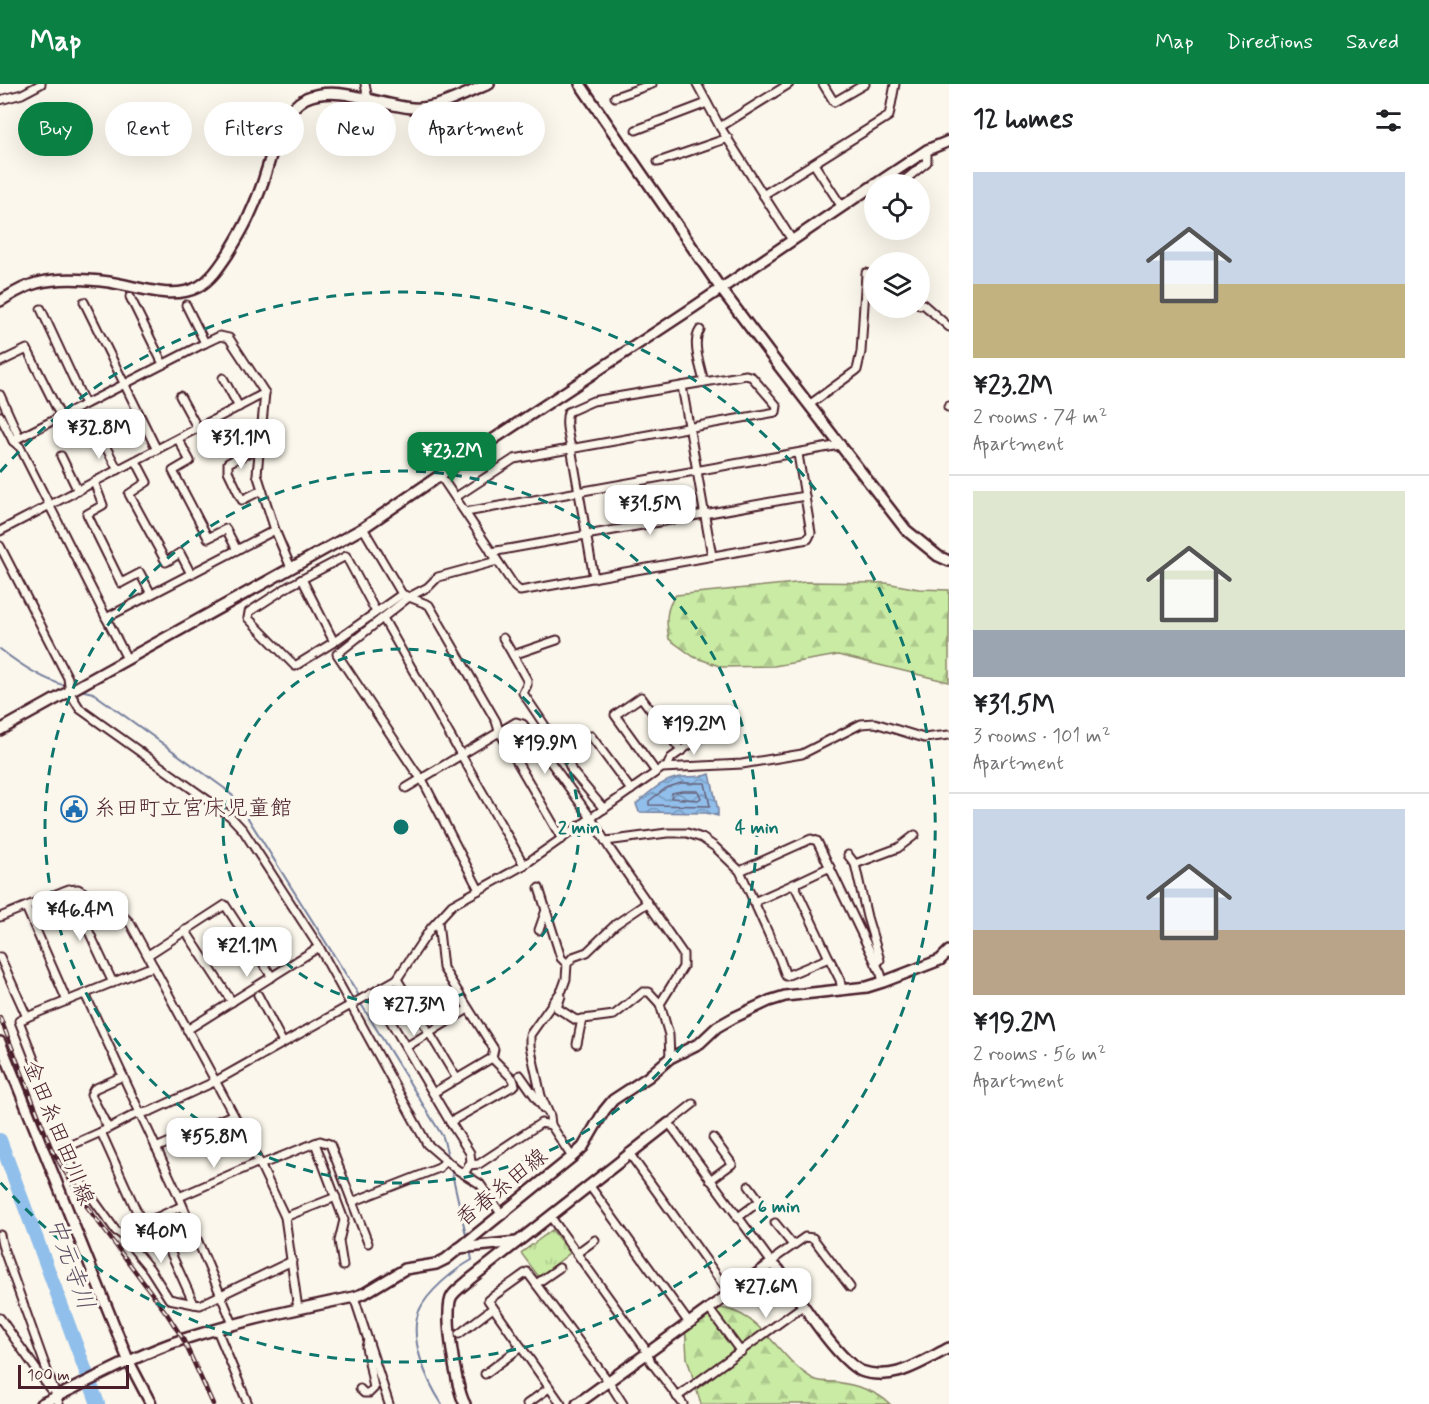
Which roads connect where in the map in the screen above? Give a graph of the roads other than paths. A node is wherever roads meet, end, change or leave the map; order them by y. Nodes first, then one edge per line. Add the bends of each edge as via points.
1 (41, 84) edge
2 (365, 84) edge
3 (580, 84) edge
4 (652, 84) edge
5 (697, 84) edge
6 (789, 84) edge
7 (823, 84) edge
8 (865, 84) edge
9 (895, 84) edge
10 (485, 85) edge
11 (615, 97) dead end
12 (368, 99) junction
13 (0, 100) edge
14 (707, 103) junction
15 (720, 127) junction
16 (636, 130) dead end
17 (728, 138) junction
18 (949, 141) edge
19 (927, 150) junction
20 (658, 162) dead end
21 (814, 164) junction
22 (891, 174) edge
23 (912, 174) edge
24 (864, 193) edge
25 (763, 195) junction
26 (843, 207) junction
27 (792, 240) junction
28 (721, 289) junction
29 (130, 297) dead end
30 (0, 301) edge
31 (84, 302) dead end
32 (186, 305) dead end
33 (864, 305) edge
34 (41, 309) dead end
35 (930, 310) edge
36 (949, 327) edge
37 (700, 330) dead end
38 (205, 343) junction
39 (0, 362) edge
40 (163, 364) junction
41 (223, 378) dead end
42 (704, 382) junction
43 (125, 384) junction
44 (682, 386) junction
45 (265, 393) junction
46 (0, 395) edge
47 (180, 396) dead end
48 (85, 404) junction
49 (809, 405) junction
50 (239, 407) junction
51 (0, 416) edge
52 (61, 417) junction
53 (690, 428) junction
54 (198, 429) junction
55 (101, 438) dead end
56 (16, 439) junction
57 (178, 439) junction
58 (840, 445) junction
59 (258, 448) junction
60 (571, 448) junction
61 (157, 450) junction
62 (798, 454) junction
63 (61, 456) dead end
64 (136, 461) junction
65 (118, 470) junction
66 (697, 471) junction
67 (440, 475) junction
68 (94, 482) junction
69 (262, 490) junction
70 (78, 491) junction
71 (578, 492) junction
72 (805, 496) junction
73 (456, 497) junction
74 (49, 506) junction
75 (466, 512) junction
76 (705, 514) junction
77 (363, 528) junction
78 (275, 530) junction
79 (0, 531) edge
80 (586, 535) junction
81 (0, 546) edge
82 (237, 550) junction
83 (491, 552) junction
84 (712, 556) junction
85 (497, 561) junction
86 (949, 561) edge
87 (291, 568) junction
88 (191, 574) junction
89 (594, 578) junction
90 (302, 579) junction
91 (151, 594) junction
92 (405, 595) junction
93 (376, 612) junction
94 (106, 618) junction
95 (383, 618) junction
96 (503, 638) dead end
97 (556, 640) dead end
98 (334, 642) junction
99 (513, 655) junction
100 (127, 659) junction
101 (70, 693) junction
102 (0, 730) edge
103 (499, 732) junction
104 (705, 733) dead end
105 (949, 735) edge
106 (591, 736) dead end
107 (681, 751) junction
108 (461, 755) junction
109 (667, 767) junction
110 (656, 772) junction
111 (422, 779) junction
112 (406, 788) dead end
113 (631, 790) junction
114 (604, 809) junction
115 (591, 818) junction
116 (915, 835) dead end
117 (562, 839) junction
118 (606, 841) junction
119 (848, 855) dead end
120 (855, 864) junction
121 (524, 865) junction
122 (830, 867) junction
123 (740, 871) junction
124 (794, 884) junction
125 (539, 888) dead end
126 (69, 890) junction
127 (479, 890) junction
128 (754, 902) junction
129 (647, 903) junction
130 (26, 907) junction
131 (546, 910) junction
132 (0, 917) edge
133 (438, 921) junction
134 (185, 930) junction
135 (539, 930) dead end
136 (319, 947) junction
137 (949, 951) edge
138 (148, 955) junction
139 (0, 957) edge
140 (829, 958) junction
141 (567, 964) junction
142 (876, 964) junction
143 (154, 967) junction
144 (272, 977) junction
145 (397, 978) junction
146 (884, 982) junction
147 (113, 983) junction
148 (561, 990) junction
149 (842, 990) junction
150 (374, 993) junction
151 (85, 994) junction
152 (258, 995) dead end
153 (67, 1001) junction
154 (232, 1002) junction
155 (351, 1004) junction
156 (660, 1004) junction
157 (468, 1009) junction
158 (27, 1017) junction
159 (582, 1019) junction
160 (187, 1030) junction
161 (430, 1033) junction
162 (0, 1042) edge
163 (284, 1043) junction
164 (577, 1044) dead end
165 (406, 1047) junction
166 (492, 1058) junction
167 (670, 1058) junction
168 (35, 1062) dead end
169 (520, 1075) dead end
170 (123, 1076) junction
171 (457, 1079) junction
172 (214, 1082) junction
173 (433, 1093) junction
174 (693, 1104) dead end
175 (140, 1114) junction
176 (232, 1115) junction
177 (550, 1116) junction
178 (450, 1122) junction
179 (669, 1123) junction
180 (551, 1125) junction
181 (108, 1128) junction
182 (101, 1132) junction
183 (713, 1138) dead end
184 (315, 1143) junction
185 (156, 1148) junction
186 (629, 1154) junction
187 (572, 1157) junction
188 (446, 1160) junction
189 (259, 1164) junction
190 (469, 1165) junction
191 (464, 1174) junction
192 (710, 1180) junction
193 (589, 1185) junction
194 (749, 1186) dead end
195 (179, 1197) junction
196 (336, 1197) junction
197 (352, 1202) junction
198 (182, 1206) junction
199 (502, 1215) junction
200 (550, 1216) junction
201 (285, 1217) junction
202 (155, 1218) junction
203 (737, 1218) junction
204 (142, 1223) junction
205 (775, 1223) dead end
206 (121, 1234) junction
207 (0, 1235) edge
208 (595, 1240) dead end
209 (519, 1242) junction
210 (368, 1243) dead end
211 (793, 1245) junction
212 (459, 1248) junction
213 (577, 1253) junction
214 (292, 1261) junction
215 (772, 1263) junction
216 (343, 1266) dead end
217 (559, 1268) dead end
218 (536, 1284) junction
219 (850, 1287) dead end
220 (222, 1294) junction
221 (730, 1294) junction
222 (354, 1297) junction
223 (194, 1304) junction
224 (804, 1305) junction
225 (493, 1308) junction
226 (298, 1309) junction
227 (709, 1310) junction
228 (0, 1318) edge
229 (690, 1323) junction
230 (233, 1324) junction
231 (217, 1330) junction
232 (459, 1334) dead end
233 (368, 1340) junction
234 (521, 1347) junction
235 (949, 1348) edge
236 (647, 1352) junction
237 (741, 1352) junction
238 (124, 1364) junction
239 (485, 1374) dead end
240 (609, 1382) junction
241 (549, 1388) junction
242 (360, 1389) dead end
243 (677, 1397) junction
244 (60, 1398) edge
245 (42, 1404) edge
246 (151, 1404) edge
247 (248, 1404) edge
248 (389, 1404) edge
249 (465, 1404) edge
250 (527, 1404) edge
251 (561, 1404) edge
252 (577, 1404) edge
253 (623, 1404) edge
254 (682, 1404) edge

1 - 13 street
2 - 12 street
3 - 28 street
4 - 11 street
5 - 14 street
6 - 15 street
7 - 8 street via 834,102
9 - 21 street via 889,116
10 - 12 street via 431,107 411,108
12 - 30 street via 352,93 320,93 291,110 282,121 250,216 217,271 199,286 177,294 107,282 49,281
14 - 15 street
14 - 16 street
15 - 17 street
17 - 20 street
17 - 25 street
18 - 19 street
19 - 22 street
19 - 23 street via 927,162
21 - 25 street
21 - 26 street
24 - 26 street
25 - 27 street
26 - 27 street
27 - 28 street
28 - 49 street
28 - 67 street
29 - 40 street
31 - 43 street
32 - 38 street
33 - 49 street via 857,370
34 - 48 street
35 - 36 street
37 - 42 street via 697,342
38 - 40 street
38 - 45 street via 220,336 229,338
39 - 52 street via 27,349
40 - 43 street
41 - 50 street
42 - 44 street
42 - 53 street via 752,377 777,406 776,412
43 - 48 street
43 - 61 street
44 - 53 street
44 - 60 street via 593,401 567,412
45 - 50 street
45 - 59 street
46 - 56 street
47 - 54 street
48 - 52 street
49 - 58 street
50 - 54 street
51 - 56 street
52 - 56 street
53 - 60 street
53 - 66 street
54 - 57 street
55 - 65 street
56 - 74 street
57 - 61 street
57 - 82 street via 190,461 173,471 208,538 225,529
58 - 62 street
58 - 86 street via 906,530
59 - 69 street via 257,474
59 - 69 street via 228,463 228,471 242,501
60 - 71 street
60 - 73 street via 514,459
61 - 64 street
62 - 66 street
62 - 72 street
63 - 70 street
64 - 65 street
64 - 88 street via 147,482 129,494 166,562 180,554
65 - 68 street
66 - 71 street
66 - 76 street
67 - 73 street
67 - 77 street
68 - 70 street
68 - 91 street via 103,505 87,514 121,582 140,573
69 - 78 street
70 - 74 street
71 - 75 street
71 - 80 street
72 - 76 street
72 - 84 street via 811,533 808,539
73 - 75 street
74 - 79 street
74 - 94 street
75 - 83 street
76 - 80 street
76 - 84 street
77 - 87 street
77 - 92 street
78 - 82 street
78 - 87 street
80 - 83 street
80 - 89 street
81 - 101 street via 68,678
82 - 88 street
83 - 85 street
84 - 89 street
85 - 89 street via 520,591
85 - 92 street via 438,577 428,587
87 - 100 street
88 - 91 street
90 - 93 street via 346,556
90 - 98 street
90 - 98 street via 249,612 248,618 295,666
91 - 94 street
92 - 93 street
92 - 95 street
92 - 103 street via 429,605
93 - 98 street
94 - 100 street
95 - 108 street
95 - 111 street via 337,654
96 - 99 street
97 - 99 street
99 - 114 street via 527,680 523,693 572,771
100 - 101 street
101 - 102 street
101 - 136 street via 80,709 230,816
103 - 108 street
103 - 115 street via 516,722 523,724
103 - 117 street
104 - 107 street
105 - 109 street via 924,738 875,723 861,724 802,754 742,764
106 - 113 street
107 - 109 street
107 - 110 street via 641,696 615,715
108 - 111 street
108 - 121 street
109 - 110 street
110 - 113 street
111 - 112 street
111 - 127 street
113 - 114 street
114 - 115 street
115 - 117 street
115 - 118 street
116 - 120 street via 898,848
117 - 121 street
118 - 123 street via 687,833 716,847
118 - 129 street
119 - 120 street
120 - 142 street via 880,960
121 - 127 street
122 - 123 street via 817,841 811,838
122 - 124 street
122 - 142 street
123 - 128 street
124 - 128 street
124 - 140 street
125 - 131 street
126 - 130 street
126 - 138 street via 78,889 124,917
126 - 147 street
127 - 133 street via 452,905
128 - 140 street via 786,976
129 - 141 street
129 - 156 street via 683,954 683,967
130 - 132 street
130 - 153 street
131 - 135 street
131 - 141 street via 561,958
133 - 145 street
133 - 157 street via 443,968
134 - 138 street
134 - 144 street via 225,905
134 - 154 street
136 - 144 street
136 - 155 street
137 - 146 street, 香春糸田線 via 940,960
138 - 143 street
139 - 158 street
140 - 149 street
141 - 148 street
142 - 146 street
143 - 147 street
143 - 160 street
144 - 154 street
145 - 150 street
145 - 161 street
146 - 149 street, 香春糸田線
147 - 151 street
148 - 159 street via 557,1008 576,1020
148 - 177 street via 530,1035 541,1096
149 - 167 street, 香春糸田線 via 769,1000
150 - 155 street
150 - 165 street
151 - 153 street
151 - 170 street
152 - 163 street
153 - 158 street
154 - 160 street
155 - 163 street
155 - 188 street via 428,1144
156 - 159 street via 649,992 643,992 614,1015
156 - 167 street via 669,1035
157 - 161 street
157 - 166 street via 494,1049
158 - 168 street via 19,1021
159 - 164 street
160 - 172 street
161 - 165 street
161 - 171 street
162 - 238 street, 金田糸田田川線
163 - 172 street
165 - 173 street
166 - 171 street
166 - 178 street via 513,1079 514,1085
167 - 187 street, 香春糸田線 via 613,1100 583,1147
169 - 177 street
170 - 175 street
170 - 181 street via 94,1089 92,1095
171 - 173 street
172 - 175 street
172 - 176 street
173 - 178 street
174 - 179 street
175 - 181 street
175 - 185 street
176 - 185 street
176 - 189 street
177 - 180 street
178 - 190 street via 470,1153
179 - 186 street
179 - 192 street
180 - 187 street
180 - 190 street via 542,1123 479,1164
181 - 182 street
182 - 204 street
182 - 206 street via 63,1149 80,1181
183 - 192 street via 732,1164
184 - 189 street
184 - 196 street
184 - 197 street via 330,1144
185 - 195 street
186 - 193 street
186 - 221 street
187 - 199 street, 香春糸田線
188 - 191 street
188 - 197 street via 439,1168
189 - 195 street
189 - 201 street
190 - 191 street
191 - 199 street via 480,1184
192 - 203 street
193 - 200 street
193 - 229 street
194 - 203 street via 760,1201
195 - 198 street
196 - 201 street
196 - 216 street via 344,1220 339,1241
197 - 210 street
198 - 202 street
198 - 220 street
199 - 212 street, 香春糸田線
200 - 209 street
200 - 213 street
201 - 214 street
202 - 204 street
202 - 223 street
203 - 215 street
204 - 206 street
205 - 211 street
206 - 223 street via 169,1299
207 - 244 street
208 - 213 street
209 - 212 street
209 - 249 street via 450,1297 447,1315
211 - 215 street
211 - 219 street via 805,1237 813,1238
212 - 222 street, 香春糸田線 via 436,1264 405,1269
213 - 236 street
214 - 220 street
214 - 226 street
215 - 221 street
215 - 224 street
217 - 218 street
218 - 225 street via 527,1272 488,1300
218 - 240 street
220 - 223 street
220 - 230 street
221 - 227 street
222 - 226 street, 香春糸田線
222 - 233 street
224 - 235 street via 835,1348 862,1371 897,1372
224 - 237 street
225 - 232 street
225 - 234 street
226 - 230 street, 香春糸田線
227 - 229 street
227 - 237 street
228 - 244 street
229 - 236 street
230 - 231 street, 香春糸田線
231 - 238 street, 香春糸田線 via 183,1339
231 - 247 street
233 - 242 street via 374,1388 369,1393
233 - 248 street
234 - 239 street
234 - 241 street
236 - 240 street
236 - 243 street
237 - 243 street
238 - 244 street, 香春糸田線
238 - 246 street, 金田糸田田川線
240 - 252 street
240 - 253 street
241 - 250 street
241 - 251 street
243 - 254 street
244 - 245 street, 香春糸田線

